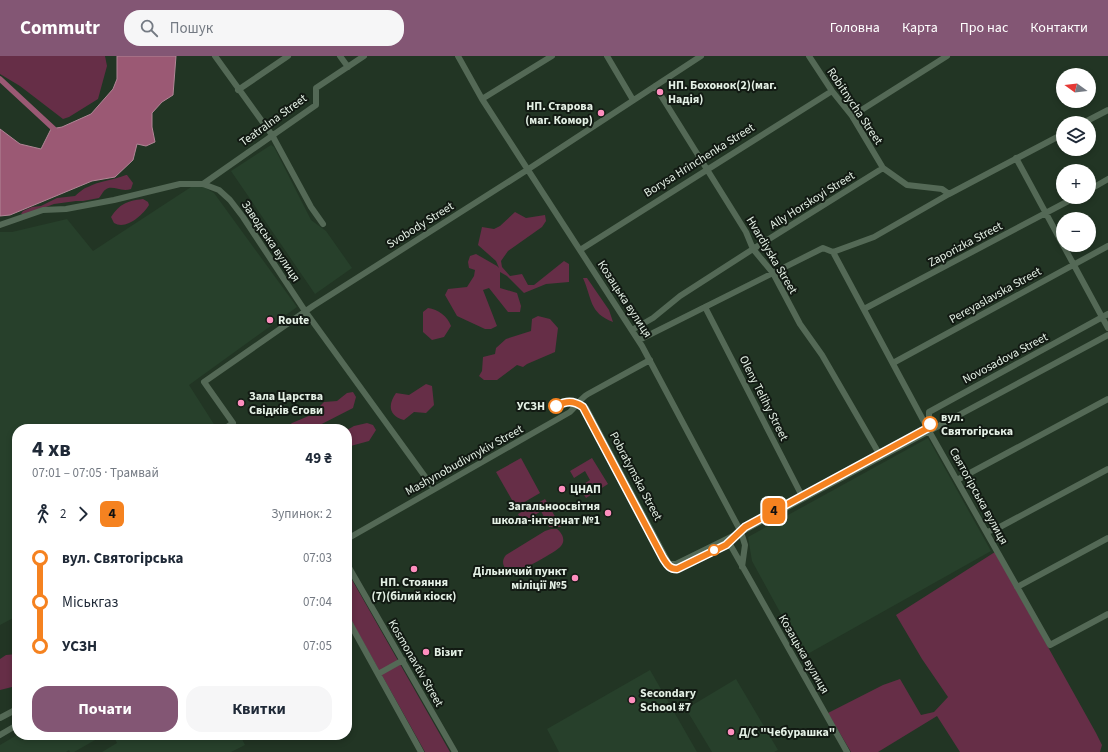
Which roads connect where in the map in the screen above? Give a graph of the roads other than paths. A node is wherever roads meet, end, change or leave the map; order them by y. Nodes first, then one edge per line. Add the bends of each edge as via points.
1 (215, 56) edge
2 (288, 56) edge
3 (340, 56) edge
4 (364, 56) edge
5 (458, 56) edge
6 (552, 56) edge
7 (608, 56) edge
8 (701, 56) edge
9 (809, 56) edge
10 (947, 56) edge
11 (348, 67) junction
12 (655, 86) junction
13 (238, 90) junction
14 (832, 91) junction
15 (482, 99) junction
16 (633, 100) junction
17 (1108, 110) edge
18 (852, 116) junction
19 (1096, 116) edge
20 (272, 135) junction
21 (1056, 138) edge
22 (1016, 158) junction
23 (883, 168) junction
24 (706, 169) junction
25 (527, 170) junction
26 (1108, 179) edge
27 (203, 184) junction
28 (1096, 186) edge
29 (949, 194) junction
30 (1064, 204) edge
31 (1046, 214) junction
32 (323, 224) dead end
33 (0, 225) edge
34 (1108, 246) edge
35 (753, 249) junction
36 (580, 250) junction
37 (833, 252) junction
38 (1074, 265) junction
39 (773, 273) junction
40 (705, 307) junction
41 (864, 309) junction
42 (305, 311) junction
43 (1108, 314) edge
44 (1102, 317) junction
45 (1108, 328) edge
46 (632, 330) junction
47 (1108, 335) edge
48 (638, 340) junction
49 (650, 360) junction
50 (893, 363) junction
51 (1108, 399) edge
52 (578, 405) junction
53 (232, 424) edge
54 (929, 431) junction
55 (881, 457) junction
56 (1108, 469) edge
57 (957, 480) junction
58 (434, 489) junction
59 (803, 498) junction
60 (741, 532) junction
61 (987, 532) junction
62 (352, 535) edge
63 (1108, 538) edge
64 (727, 539) junction
65 (742, 567) junction
66 (352, 573) edge
67 (1017, 587) junction
68 (1108, 614) edge
69 (352, 627) edge
70 (402, 660) junction
71 (378, 674) junction
72 (12, 712) edge
73 (0, 718) edge
74 (12, 728) edge
75 (0, 735) edge
76 (422, 752) edge
77 (455, 752) edge
78 (847, 752) edge

1 - 13 street
2 - 13 street
3 - 11 street
4 - 11 street, Teatralna Street
5 - 15 street, Козацька вулиця
6 - 15 street
7 - 16 street
8 - 12 street, Svobody Street
9 - 14 street, Robitnycha Street
10 - 18 street
11 - 20 street, Teatralna Street via 316,88 316,105
12 - 16 street, Svobody Street
12 - 24 street, Hvardiyska Street
13 - 20 street
14 - 18 street, Robitnycha Street
14 - 24 street, Borysa Hrinchenka Street
15 - 25 street, Козацька вулиця
16 - 25 street, Svobody Street
17 - 19 street
18 - 23 street, Robitnycha Street
20 - 27 street, Teatralna Street
20 - 32 street
21 - 22 street
22 - 29 street
22 - 31 street
23 - 29 street via 907,185 942,189
23 - 35 street, Ally Horskoyi Street
24 - 35 street, Hvardiyska Street via 746,232
24 - 36 street, Borysa Hrinchenka Street
25 - 36 street, Козацька вулиця
25 - 42 street, Svobody Street
26 - 28 street
27 - 33 street, Заводська вулиця via 180,184 114,200 66,209 43,210
27 - 42 street, Заводська вулиця via 220,190 230,200
29 - 37 street via 874,237
30 - 31 street, Zaporizka Street
31 - 38 street
31 - 41 street, Zaporizka Street
34 - 38 street, Pereyaslavska Street
35 - 39 street, Hvardiyska Street
35 - 46 street, Ally Horskoyi Street
36 - 46 street, Козацька вулиця
37 - 39 street via 823,248
37 - 41 street, Святогірська вулиця
38 - 44 street
38 - 50 street, Pereyaslavska Street
39 - 40 street
39 - 55 street, Hvardiyska Street via 800,324 822,355
40 - 48 street
40 - 59 street, Oleny Telihy Street
41 - 50 street, Святогірська вулиця
42 - 53 street, Svobody Street via 204,382
42 - 58 street, Заводська вулиця
43 - 44 street, Novosadova Street
44 - 45 street
44 - 54 street, Novosadova Street via 929,412
46 - 48 street, Козацька вулиця
47 - 54 street
48 - 49 street, Козацька вулиця
49 - 52 street, Mashynobudivnykiv Street via 583,397
49 - 60 street, Козацька вулиця
50 - 54 street, Святогірська вулиця
51 - 57 street
52 - 58 street, Mashynobudivnykiv Street via 570,412
52 - 64 street, Pobratymska Street via 586,408 593,418 669,564 676,564
54 - 55 street
54 - 57 street, Святогірська вулиця
55 - 59 street
56 - 61 street
57 - 61 street, Святогірська вулиця
58 - 62 street, Mashynobudivnykiv Street
59 - 60 street
60 - 64 street
60 - 65 street, Козацька вулиця via 745,545
61 - 67 street, Святогірська вулиця
63 - 67 street
64 - 65 street, Козацька вулиця
65 - 78 street, Козацька вулиця
66 - 70 street, Kosmonavtiv Street
67 - 68 street, Святогірська вулиця via 1050,645
69 - 71 street
70 - 71 street
70 - 77 street, Kosmonavtiv Street
71 - 76 street
72 - 73 street
74 - 75 street

